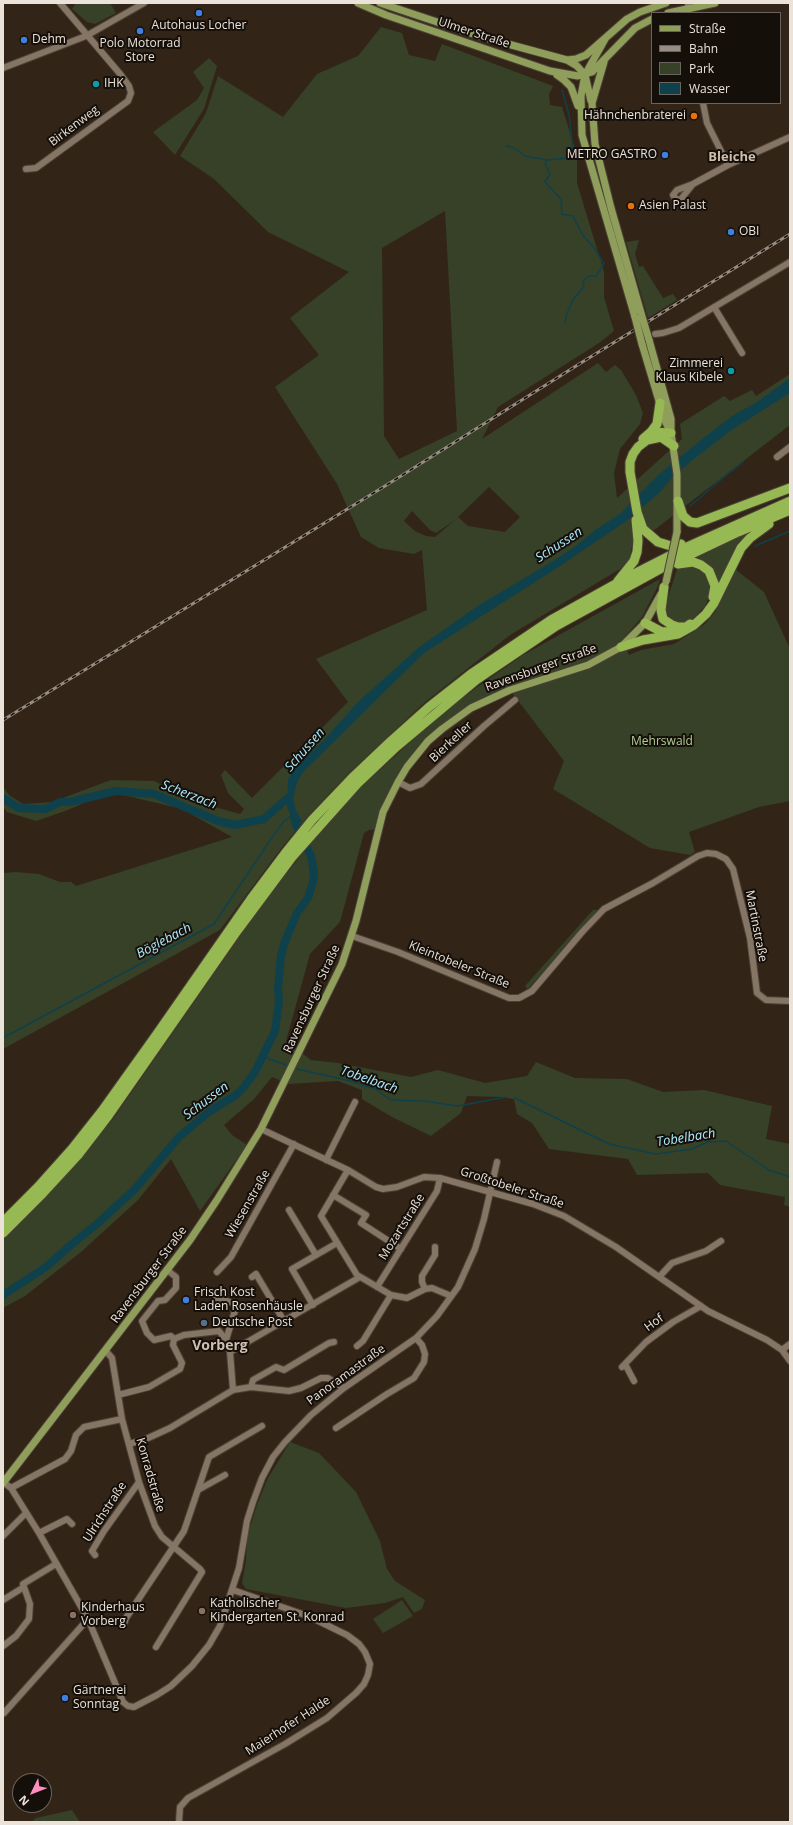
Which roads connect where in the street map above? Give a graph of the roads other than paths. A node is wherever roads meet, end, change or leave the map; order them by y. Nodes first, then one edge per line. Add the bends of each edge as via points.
1 (60, 3) edge
2 (144, 3) edge
3 (358, 3) edge
4 (380, 3) edge
5 (666, 3) edge
6 (715, 3) edge
7 (688, 8) edge
8 (672, 12) edge
9 (651, 20) edge
10 (86, 36) junction
11 (605, 39) junction
12 (567, 60) junction
13 (605, 61) junction
14 (3, 68) edge
15 (550, 71) junction
16 (585, 75) junction
17 (592, 103) junction
18 (703, 104) edge
19 (580, 113) junction
20 (790, 137) edge
21 (728, 165) junction
22 (26, 169) dead end
23 (693, 184) dead end
24 (790, 262) edge
25 (714, 307) junction
26 (638, 315) junction
27 (655, 334) dead end
28 (646, 342) junction
29 (742, 353) dead end
30 (660, 403) junction
31 (651, 432) junction
32 (671, 433) junction
33 (674, 446) junction
34 (790, 447) edge
35 (777, 457) dead end
36 (629, 476) junction
37 (790, 488) edge
38 (678, 501) junction
39 (790, 501) edge
40 (788, 511) edge
41 (711, 536) junction
42 (660, 569) junction
43 (617, 584) junction
44 (665, 585) junction
45 (645, 623) junction
46 (686, 627) junction
47 (666, 637) junction
48 (621, 647) junction
49 (515, 700) dead end
50 (398, 782) junction
51 (315, 824) junction
52 (290, 854) junction
53 (698, 856) joint
54 (352, 936) junction
55 (790, 1001) edge
56 (355, 1102) dead end
57 (261, 1129) junction
58 (294, 1144) junction
59 (326, 1160) junction
60 (497, 1162) dead end
61 (348, 1170) junction
62 (440, 1178) junction
63 (491, 1192) junction
64 (333, 1195) junction
65 (289, 1210) dead end
66 (3, 1222) edge
67 (3, 1233) edge
68 (721, 1241) dead end
69 (337, 1243) junction
70 (435, 1247) dead end
71 (401, 1249) junction
72 (316, 1255) junction
73 (167, 1270) junction
74 (217, 1272) dead end
75 (660, 1276) junction
76 (252, 1277) dead end
77 (360, 1277) junction
78 (377, 1287) junction
79 (425, 1289) junction
80 (392, 1295) junction
81 (451, 1296) junction
82 (215, 1298) dead end
83 (313, 1305) junction
84 (701, 1306) junction
85 (284, 1321) junction
86 (416, 1338) junction
87 (174, 1339) junction
88 (226, 1340) junction
89 (334, 1342) dead end
90 (790, 1344) edge
91 (357, 1346) dead end
92 (105, 1350) junction
93 (782, 1350) junction
94 (230, 1352) junction
95 (790, 1361) edge
96 (634, 1381) dead end
97 (252, 1387) junction
98 (344, 1388) junction
99 (233, 1390) junction
100 (118, 1395) junction
101 (122, 1419) junction
102 (262, 1426) dead end
103 (336, 1428) dead end
104 (129, 1444) junction
105 (225, 1475) dead end
106 (3, 1482) edge
107 (139, 1482) junction
108 (11, 1488) junction
109 (198, 1490) junction
110 (26, 1513) junction
111 (72, 1524) dead end
112 (38, 1533) junction
113 (3, 1536) edge
114 (173, 1548) junction
115 (95, 1555) dead end
116 (56, 1564) junction
117 (24, 1587) junction
118 (233, 1590) junction
119 (3, 1600) edge
120 (88, 1619) junction
121 (124, 1624) dead end
122 (3, 1646) edge
123 (156, 1647) dead end
124 (4, 1713) edge
125 (179, 1822) edge

1 - 10 street
2 - 10 street
3 - 15 main road, Ulmer Straße
4 - 12 main road, Ulmer Straße via 482,37
5 - 11 main road via 627,19
6 - 7 main road
7 - 8 main road
9 - 13 main road via 635,28 613,49
10 - 14 street
10 - 22 street, Birkenweg via 129,86 131,93 128,100 36,168
11 - 12 main road via 586,55
11 - 16 main road
12 - 16 main road, Ulmer Straße
13 - 16 main road
13 - 17 main road
15 - 16 main road, Ulmer Straße via 570,76
15 - 19 main road via 571,87
16 - 17 main road
16 - 19 main road
17 - 26 main road via 595,144
18 - 21 street via 707,123
19 - 26 main road via 582,135
20 - 21 street
21 - 23 street
24 - 25 street
25 - 27 street via 679,328
25 - 29 street
26 - 28 main road, bridge
28 - 30 main road
28 - 32 main road via 671,419
30 - 31 highway via 659,419
30 - 32 main road
31 - 32 highway
31 - 36 highway via 632,452 628,462
32 - 33 main road, Ravensburger Straße
33 - 36 highway via 661,437 643,443 632,457
33 - 38 main road, Ravensburger Straße
34 - 35 street
36 - 41 highway via 640,522 650,537 671,546
36 - 43 highway via 638,532 637,552 634,562
37 - 38 highway via 697,523 683,516
38 - 44 main road, Ravensburger Straße, bridge via 677,532
39 - 41 highway
40 - 42 highway
40 - 47 highway via 756,533 741,548 706,614 687,630
41 - 43 highway
42 - 46 highway via 670,569 685,562 693,562 709,571 714,578 715,592 711,601 704,612
42 - 51 highway via 556,626 476,680 396,747
43 - 51 highway via 551,620 459,684 391,740 352,778
44 - 45 main road, Ravensburger Straße
44 - 46 highway via 661,610 664,619 672,625
45 - 46 highway via 662,632 678,631
45 - 47 highway via 645,628 651,634
45 - 48 main road, Ravensburger Straße
47 - 48 highway via 637,641
48 - 50 main road, Ravensburger Straße via 584,667 510,690 471,708 428,741
49 - 50 street, Bierkeller via 421,784 410,788
50 - 54 main road, Ravensburger Straße via 378,829
51 - 52 highway
52 - 66 highway via 251,899 102,1111 57,1166
52 - 67 highway via 108,1116 44,1193
53 - 54 street, Kleintobeler Straße via 604,909 532,990 519,998 509,998 398,952
53 - 55 street, Martinstraße via 712,853 721,855 733,869 750,938 757,993 766,1000
54 - 57 main road, Ravensburger Straße via 330,992
56 - 59 street
57 - 58 street, Großtobeler Straße
57 - 73 main road, Ravensburger Straße via 218,1200
58 - 59 street, Großtobeler Straße
58 - 74 street, Wiesenstraße via 231,1256
59 - 61 street, Großtobeler Straße
60 - 63 street, Panoramastraße
61 - 62 street, Großtobeler Straße via 372,1185 383,1188 424,1177
61 - 64 street
62 - 63 street, Großtobeler Straße
62 - 71 street, Mozartstraße via 437,1191
63 - 75 street, Großtobeler Straße via 564,1216
63 - 81 street, Panoramastraße via 475,1249
64 - 69 street via 321,1216
64 - 71 street via 366,1215 361,1223
65 - 72 street
68 - 75 street via 706,1251 672,1262
69 - 72 street
69 - 77 street
70 - 79 street via 435,1255 422,1276
71 - 78 street, Mozartstraße
72 - 83 street via 292,1269
73 - 87 street via 176,1277 176,1288 165,1300 158,1301 142,1321 147,1333 154,1340 171,1336
73 - 92 main road, Ravensburger Straße
75 - 84 street, Großtobeler Straße
76 - 85 street via 256,1274
77 - 78 street
77 - 83 street
78 - 80 street
79 - 80 street via 407,1298
79 - 81 street via 432,1288
80 - 91 street via 363,1342
81 - 86 street, Panoramastraße via 437,1316
82 - 88 street via 237,1304
83 - 85 street
84 - 93 street, Großtobeler Straße
84 - 96 street, Hof via 650,1339 623,1365
85 - 94 street
86 - 98 street, Panoramastraße
86 - 103 street via 425,1354 424,1362 414,1378
87 - 88 street via 184,1335 219,1331
87 - 100 street via 173,1345 182,1363 180,1369 149,1387
88 - 94 street
89 - 97 street via 284,1370 276,1367 254,1380
90 - 93 street
92 - 100 street, Konradstraße via 112,1358
92 - 106 main road, Ravensburger Straße
93 - 95 street
94 - 99 street
97 - 98 street via 289,1391 321,1378 328,1378
97 - 99 street
98 - 118 street, Panoramastraße via 311,1415 285,1442 268,1466 247,1521
99 - 104 street via 170,1428
100 - 101 street, Konradstraße
101 - 104 street, Konradstraße
101 - 108 street via 84,1427 76,1435 66,1458
102 - 109 street via 209,1457
104 - 107 street, Konradstraße
105 - 109 street
106 - 108 street
107 - 114 street, Konradstraße via 154,1526
107 - 115 street, Ulrichstraße via 104,1531 92,1551
108 - 110 street
109 - 114 street via 184,1532
110 - 112 street
110 - 113 street
111 - 112 street via 67,1519
112 - 116 street
114 - 121 street
114 - 123 street, Konradstraße via 202,1572
116 - 117 street via 24,1584
116 - 120 street
117 - 119 street
117 - 122 street via 30,1604 29,1619 16,1636
118 - 120 street, Panoramastraße via 216,1635 192,1666 171,1686 134,1707 123,1702
118 - 125 street, Maierhofer Halde via 308,1616 347,1635 365,1652 370,1664 368,1674 356,1693 327,1718 188,1798 180,1807
120 - 124 street

